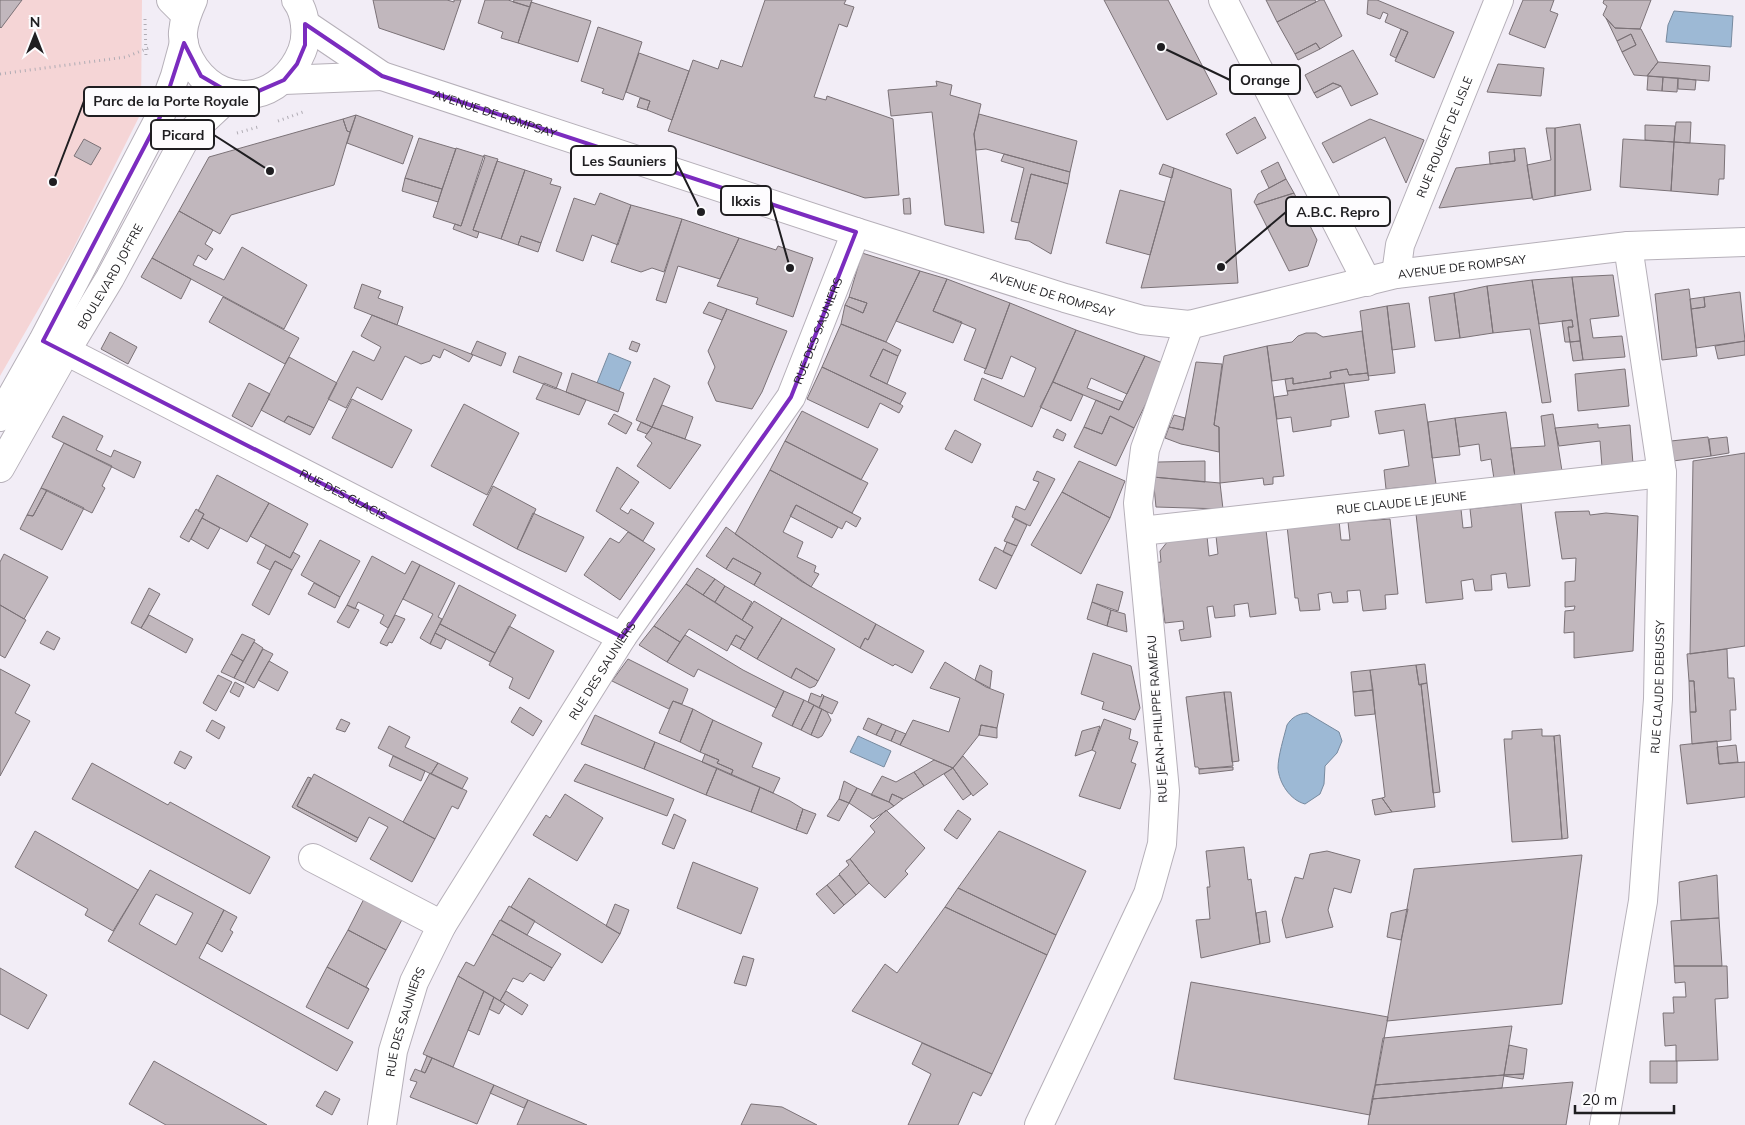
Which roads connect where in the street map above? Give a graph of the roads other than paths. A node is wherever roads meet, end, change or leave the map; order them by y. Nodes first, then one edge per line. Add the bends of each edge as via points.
1 (1223, 0) edge
2 (1499, 0) edge
3 (300, 7) edge
4 (183, 18) edge
5 (382, 76) junction
6 (284, 80) junction
7 (232, 94) junction
8 (856, 232) junction
9 (1745, 242) edge
10 (1628, 246) junction
11 (1396, 274) junction
12 (1367, 282) junction
13 (1189, 325) junction
14 (55, 346) junction
15 (0, 417) edge
16 (0, 468) edge
17 (1662, 474) junction
18 (1141, 531) junction
19 (622, 636) junction
20 (313, 858) dead end
21 (442, 925) junction
22 (382, 1125) edge
23 (1039, 1125) edge
24 (1604, 1125) edge

1 - 12 street
2 - 11 street, RUE ROUGET DE LISLE via 1400,245
3 - 5 street, AVENUE DE ROMPSAY
3 - 6 street via 305,45 297,64
4 - 7 street via 190,61 201,76
4 - 14 street, BOULEVARD JOFFRE via 175,76 160,117
5 - 6 street, AVENUE DE ROMPSAY
5 - 8 street, AVENUE DE ROMPSAY
6 - 7 street via 247,96
7 - 14 street, BOULEVARD JOFFRE via 186,137 110,278
8 - 13 street, AVENUE DE ROMPSAY via 1142,320
8 - 19 street, RUE DES SAUNIERS via 792,397
9 - 10 street, AVENUE DE ROMPSAY
10 - 11 street, AVENUE DE ROMPSAY
10 - 17 street, RUE CLAUDE DEBUSSY
11 - 12 street, AVENUE DE ROMPSAY
12 - 13 street, AVENUE DE ROMPSAY
13 - 18 street, RUE JEAN-PHILIPPE RAMEAU via 1144,449 1138,503
14 - 15 street, BOULEVARD JOFFRE
14 - 16 street, BOULEVARD JOFFRE
14 - 19 street, RUE DES GLACIS
17 - 18 street, RUE CLAUDE LE JEUNE
17 - 24 street, RUE CLAUDE DEBUSSY via 1658,699 1644,901
18 - 23 street, RUE JEAN-PHILIPPE RAMEAU via 1165,791 1162,844 1148,894
19 - 21 street, RUE DES SAUNIERS
20 - 21 street
21 - 22 street, RUE DES SAUNIERS via 414,982 393,1051

